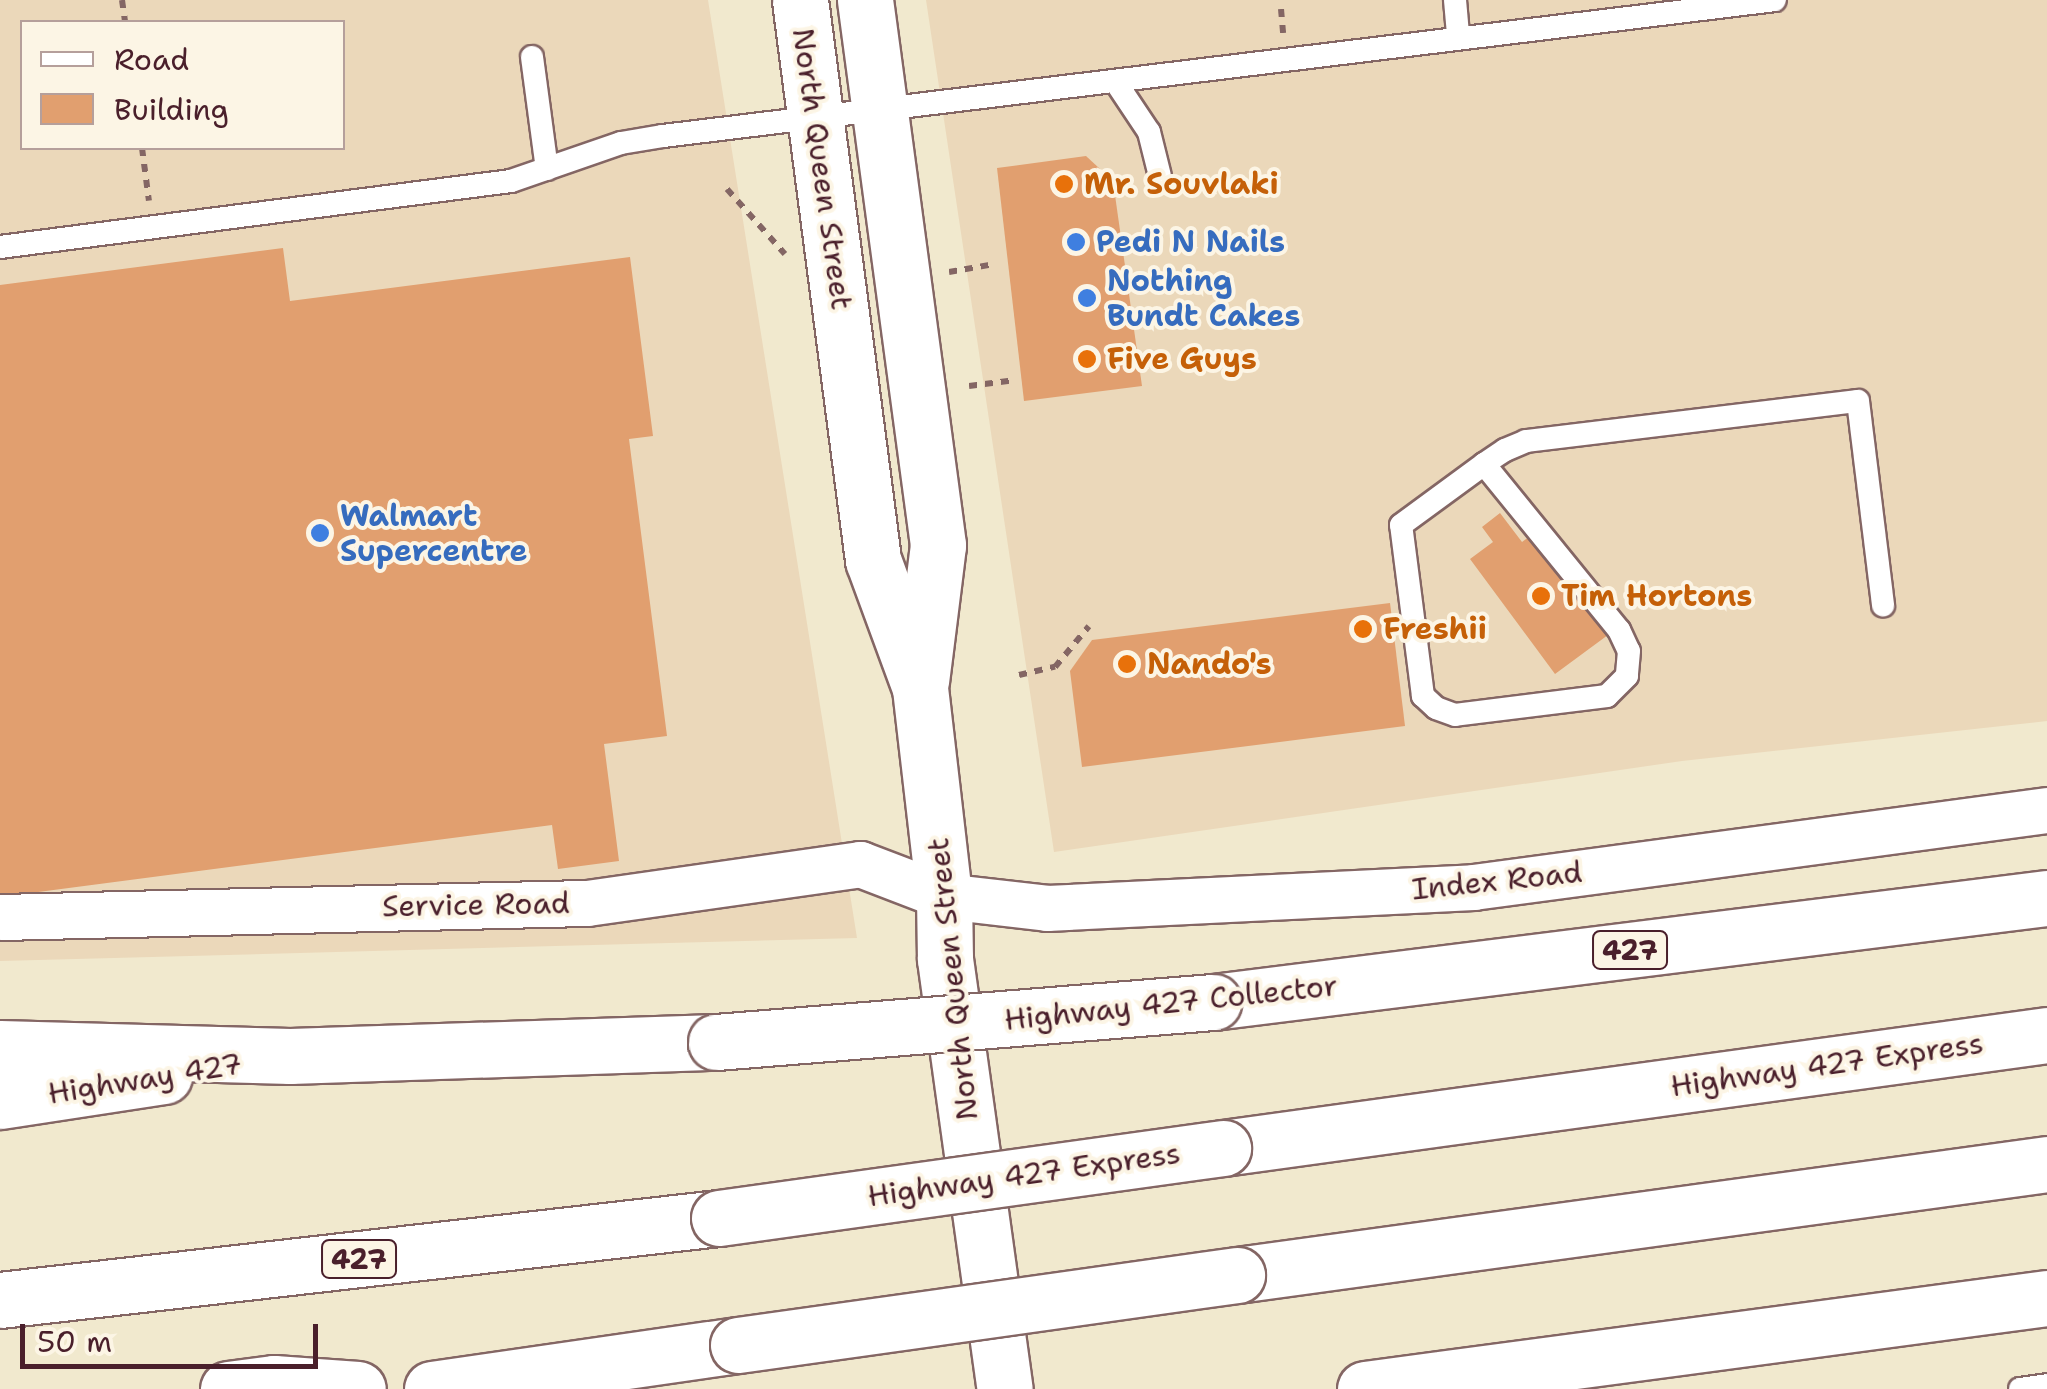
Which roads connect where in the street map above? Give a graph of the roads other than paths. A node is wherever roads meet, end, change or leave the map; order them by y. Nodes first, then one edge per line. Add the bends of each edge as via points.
1 (800, 0) edge
2 (864, 0) edge
3 (1455, 0) edge
4 (1775, 0) edge
5 (1458, 35) junction
6 (532, 57) dead end
7 (1115, 81) junction
8 (878, 106) junction
9 (815, 115) junction
10 (547, 168) junction
11 (1160, 176) dead end
12 (0, 247) edge
13 (1484, 464) junction
14 (1882, 604) dead end
15 (920, 688) junction
16 (2047, 810) edge
17 (944, 896) junction
18 (2047, 898) edge
19 (0, 918) edge
20 (2047, 1035) edge
21 (0, 1048) edge
22 (290, 1056) junction
23 (0, 1102) edge
24 (2047, 1164) edge
25 (2047, 1298) edge
26 (0, 1300) edge
27 (2047, 1385) edge
28 (228, 1389) edge
29 (358, 1389) edge
30 (432, 1389) edge
31 (1005, 1389) edge
32 (1366, 1389) edge
33 (2020, 1389) edge

1 - 9 main road, North Queen Street
2 - 8 main road, North Queen Street
3 - 5 lane
4 - 5 lane
5 - 7 lane
6 - 10 lane
7 - 8 lane
7 - 11 lane via 1149,132
8 - 9 lane
8 - 15 main road, North Queen Street via 938,545
9 - 10 lane via 621,143
9 - 15 main road, North Queen Street via 873,560
10 - 12 lane via 475,186
13 - 13 lane via 1619,630 1628,651 1627,676 1607,696 1455,715 1423,696 1401,525
13 - 14 lane via 1526,441 1858,401
15 - 17 main road, North Queen Street
16 - 17 street, Index Road via 1473,887 1047,908
17 - 19 street, Service Road via 860,864 587,903
17 - 31 main road, North Queen Street via 944,959
18 - 22 main road, Highway 427 Collector / 427, bridge via 1213,1002 716,1042
20 - 26 main road, Highway 427 Express / 427, bridge via 719,1218
21 - 22 main road
22 - 23 main road, Highway 427 / 427
24 - 30 main road, bridge
25 - 32 main road
27 - 33 lane
28 - 29 main road via 274,1383

